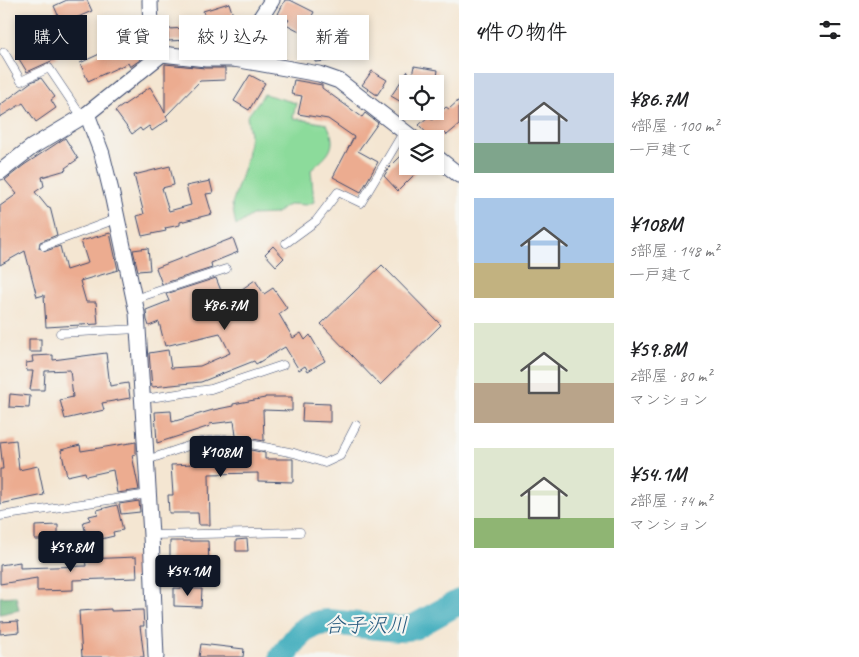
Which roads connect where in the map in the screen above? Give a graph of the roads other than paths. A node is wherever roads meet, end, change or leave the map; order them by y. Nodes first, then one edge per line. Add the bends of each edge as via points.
1 (150, 0) edge
2 (272, 0) edge
3 (150, 15) edge
4 (262, 15) edge
5 (4, 52) dead end
6 (154, 60) edge
7 (240, 60) edge
8 (84, 116) junction
9 (402, 130) edge
10 (399, 149) edge
11 (444, 163) edge
12 (0, 172) edge
13 (459, 175) edge
14 (116, 219) junction
15 (286, 243) dead end
16 (44, 246) dead end
17 (226, 269) dead end
18 (134, 299) junction
19 (138, 329) junction
20 (60, 333) dead end
21 (283, 365) dead end
22 (143, 399) junction
23 (356, 425) dead end
24 (147, 460) junction
25 (149, 494) junction
26 (0, 516) edge
27 (300, 532) dead end
28 (151, 535) junction
29 (156, 657) edge

1 - 3 street
2 - 4 street
5 - 8 lane via 21,81 50,68
6 - 8 street
7 - 9 street via 319,74 338,81
8 - 12 street via 32,147
8 - 14 street via 102,154
10 - 15 lane via 361,203 338,192 316,221
11 - 13 street
14 - 16 lane
14 - 18 street
17 - 18 lane
18 - 19 street
19 - 20 lane
19 - 22 street
21 - 22 lane via 211,389
22 - 24 street
23 - 24 lane via 340,456 325,463 225,439 200,442
24 - 25 street
25 - 26 lane
25 - 28 street
27 - 28 lane
28 - 29 street

